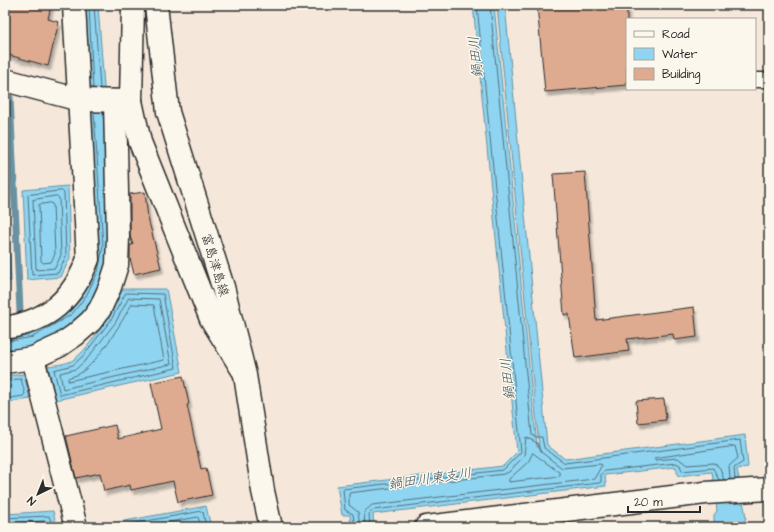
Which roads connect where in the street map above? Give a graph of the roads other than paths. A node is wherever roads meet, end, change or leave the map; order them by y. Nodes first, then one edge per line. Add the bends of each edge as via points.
1 (74, 5) edge
2 (133, 5) edge
3 (156, 5) edge
4 (5, 80) edge
5 (756, 80) edge
6 (769, 80) edge
7 (80, 100) junction
8 (118, 101) junction
9 (5, 328) edge
10 (33, 358) junction
11 (5, 362) edge
12 (245, 375) junction
13 (760, 489) edge
14 (76, 527) edge
15 (271, 527) edge
16 (426, 527) edge

1 - 7 street
2 - 8 street
3 - 12 street, 富島津島線 via 168,112 223,287
4 - 7 street
5 - 6 lane
7 - 8 street
7 - 9 street via 88,258 82,275 73,289 52,311 25,325
8 - 10 street via 117,266 100,309 90,321 59,346
8 - 12 street via 140,142 211,319
10 - 11 street
10 - 14 street
12 - 15 street, 富島津島線
13 - 16 street via 712,492

